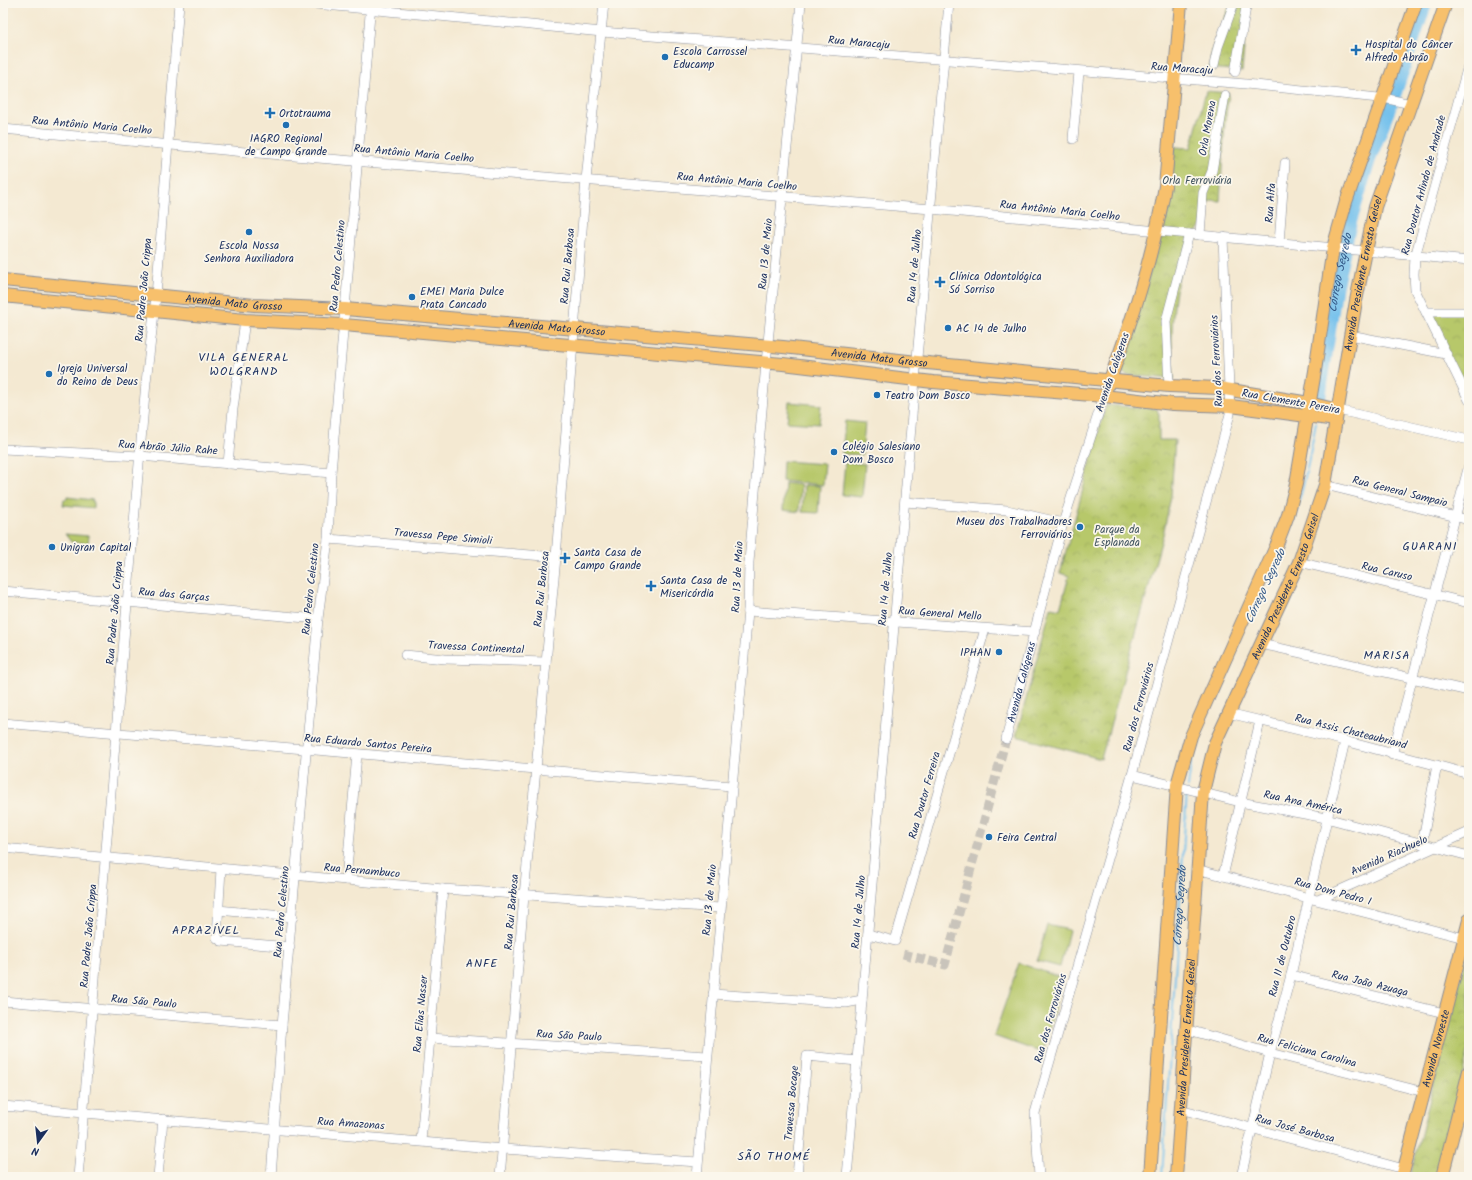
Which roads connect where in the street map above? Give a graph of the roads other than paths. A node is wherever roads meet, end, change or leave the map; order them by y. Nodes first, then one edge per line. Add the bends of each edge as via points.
1 (179, 3) edge
2 (305, 3) edge
3 (604, 3) edge
4 (801, 3) edge
5 (949, 3) edge
6 (1181, 3) edge
7 (1234, 3) edge
8 (1416, 3) edge
9 (1446, 3) edge
10 (371, 6) edge
11 (1246, 7) dead end
12 (602, 32) junction
13 (798, 49) junction
14 (944, 61) junction
15 (1469, 62) edge
16 (1214, 65) dead end
17 (1079, 72) junction
18 (1235, 72) dead end
19 (1174, 80) junction
20 (1225, 94) dead end
21 (1385, 98) junction
22 (1408, 103) junction
23 (3, 129) edge
24 (1073, 138) dead end
25 (167, 143) junction
26 (358, 160) junction
27 (1285, 164) dead end
28 (586, 180) junction
29 (782, 196) junction
30 (931, 209) junction
31 (1156, 231) junction
32 (1189, 234) junction
33 (1200, 235) junction
34 (1223, 237) junction
35 (1280, 243) junction
36 (1338, 248) junction
37 (1362, 251) junction
38 (1415, 257) junction
39 (1469, 261) edge
40 (3, 280) edge
41 (3, 296) edge
42 (156, 296) junction
43 (254, 305) junction
44 (345, 309) junction
45 (153, 312) junction
46 (1426, 312) junction
47 (1469, 312) edge
48 (245, 320) junction
49 (344, 326) junction
50 (573, 329) junction
51 (1350, 335) junction
52 (572, 346) junction
53 (768, 346) junction
54 (1446, 354) junction
55 (766, 362) junction
56 (917, 362) junction
57 (915, 380) junction
58 (1110, 380) junction
59 (1169, 386) junction
60 (1229, 390) junction
61 (1104, 396) junction
62 (1469, 400) edge
63 (1231, 406) junction
64 (1313, 410) junction
65 (1334, 414) junction
66 (1469, 440) edge
67 (3, 448) edge
68 (140, 456) junction
69 (228, 464) junction
70 (1469, 465) edge
71 (331, 472) junction
72 (1325, 485) junction
73 (904, 502) junction
74 (1454, 517) junction
75 (1469, 520) edge
76 (1063, 523) junction
77 (328, 539) junction
78 (556, 557) junction
79 (1299, 562) junction
80 (3, 591) edge
81 (1433, 594) junction
82 (127, 602) junction
83 (1469, 603) edge
84 (748, 611) junction
85 (318, 619) junction
86 (894, 622) junction
87 (985, 629) junction
88 (1035, 632) junction
89 (1261, 644) junction
90 (405, 655) dead end
91 (546, 662) junction
92 (1411, 679) junction
93 (1469, 692) edge
94 (1228, 713) junction
95 (1260, 721) junction
96 (3, 723) edge
97 (116, 732) junction
98 (1006, 736) tunnel mouth
99 (1344, 741) junction
100 (307, 749) junction
101 (357, 754) junction
102 (1392, 755) junction
103 (1437, 765) junction
104 (537, 770) junction
105 (1469, 774) edge
106 (1132, 775) junction
107 (1177, 785) junction
108 (731, 786) junction
109 (1202, 792) junction
110 (1240, 802) junction
111 (1326, 818) junction
112 (1469, 832) edge
113 (1422, 844) junction
114 (1434, 847) junction
115 (3, 848) edge
116 (1469, 856) edge
117 (106, 859) junction
118 (221, 869) junction
119 (1196, 869) junction
120 (297, 876) junction
121 (1223, 876) junction
122 (346, 880) junction
123 (443, 889) junction
124 (524, 896) junction
125 (1309, 897) junction
126 (1320, 900) junction
127 (720, 908) junction
128 (218, 910) junction
129 (293, 917) junction
130 (1469, 920) edge
131 (868, 934) junction
132 (1464, 938) junction
133 (290, 947) junction
134 (1291, 975) junction
135 (713, 994) junction
136 (862, 1000) junction
137 (3, 1001) edge
138 (93, 1008) junction
139 (1444, 1014) junction
140 (282, 1025) junction
141 (1185, 1029) junction
142 (430, 1038) junction
143 (511, 1044) junction
144 (1270, 1053) junction
145 (708, 1056) junction
146 (857, 1061) junction
147 (1469, 1071) edge
148 (1424, 1092) junction
149 (1465, 1102) edge
150 (3, 1106) edge
151 (1180, 1109) junction
152 (84, 1112) junction
153 (163, 1119) junction
154 (275, 1129) junction
155 (1252, 1130) junction
156 (421, 1141) junction
157 (503, 1149) junction
158 (698, 1162) junction
159 (1403, 1173) edge
160 (78, 1177) edge
161 (158, 1177) edge
162 (271, 1177) edge
163 (500, 1177) edge
164 (697, 1177) edge
165 (797, 1177) edge
166 (847, 1177) edge
167 (1039, 1177) edge
168 (1150, 1177) edge
169 (1176, 1177) edge
170 (1240, 1177) edge
171 (1442, 1177) edge

1 - 25 street, Rua Padre João Crippa
2 - 10 street, Rua Maracaju
3 - 12 street, Rua Rui Barbosa
4 - 13 street, Rua 13 de Maio
5 - 14 street, Rua 14 de Julho
6 - 19 main road, Avenida Calógeras
7 - 16 street
8 - 21 main road
9 - 22 main road, Avenida Presidente Ernesto Geisel
10 - 12 street, Rua Maracaju
10 - 26 street, Rua Pedro Celestino
11 - 18 street
12 - 13 street, Rua Maracaju
12 - 28 street, Rua Rui Barbosa
13 - 14 street, Rua Maracaju
13 - 29 street, Rua 13 de Maio
14 - 17 street, Rua Maracaju
14 - 30 street, Rua 14 de Julho
15 - 38 street, Rua Doutor Arlindo de Andrade
17 - 19 street, Rua Maracaju
17 - 24 street
19 - 21 street, Rua Maracaju
19 - 31 main road, Avenida Calógeras via 1165,186
20 - 33 street, Orla Morena via 1212,171 1203,193
21 - 22 street, Rua Maracaju
21 - 36 main road via 1346,202
22 - 37 main road, Avenida Presidente Ernesto Geisel
23 - 25 street, Rua Antônio Maria Coelho
25 - 26 street, Rua Antônio Maria Coelho via 245,152
25 - 42 street, Rua Padre João Crippa
26 - 28 street, Rua Antônio Maria Coelho
26 - 44 street, Rua Pedro Celestino
27 - 35 street, Rua Alfa
28 - 29 street, Rua Antônio Maria Coelho
28 - 50 street, Rua Rui Barbosa
29 - 30 street, Rua Antônio Maria Coelho
29 - 53 street, Rua 13 de Maio
30 - 31 street, Rua Antônio Maria Coelho
30 - 56 street, Rua 14 de Julho
31 - 32 street, Rua Antônio Maria Coelho
31 - 58 main road, Avenida Calógeras
32 - 33 street, Rua Antônio Maria Coelho
32 - 59 street via 1166,321
33 - 34 street, Rua Antônio Maria Coelho
34 - 35 street, Rua Antônio Maria Coelho
34 - 60 street, Rua dos Ferroviários
35 - 36 street, Rua Antônio Maria Coelho
36 - 37 street, Rua Antônio Maria Coelho
36 - 64 main road
37 - 38 street, Rua Antônio Maria Coelho
37 - 51 main road, Avenida Presidente Ernesto Geisel
38 - 39 street, Rua Antônio Maria Coelho
38 - 46 street, Rua Doutor Arlindo de Andrade via 1415,290
40 - 42 main road, Avenida Mato Grosso
41 - 45 main road, Avenida Mato Grosso
42 - 43 main road, Avenida Mato Grosso
42 - 45 street, Rua Padre João Crippa
43 - 44 main road, Avenida Mato Grosso
43 - 48 main road via 246,313
44 - 49 street, Rua Pedro Celestino
44 - 50 main road, Avenida Mato Grosso
45 - 48 main road, Avenida Mato Grosso
45 - 68 street, Rua Padre João Crippa
46 - 47 street
46 - 54 street, Rua Doutor Arlindo de Andrade
48 - 49 main road, Avenida Mato Grosso
48 - 69 street
49 - 52 main road, Avenida Mato Grosso
49 - 71 street, Rua Pedro Celestino
50 - 52 street, Rua Rui Barbosa
50 - 53 main road, Avenida Mato Grosso
51 - 54 street
51 - 65 main road, Avenida Presidente Ernesto Geisel
52 - 55 main road, Avenida Mato Grosso
52 - 78 street, Rua Rui Barbosa
53 - 55 street, Rua 13 de Maio
53 - 56 main road, Avenida Mato Grosso
54 - 62 street, Rua Doutor Arlindo de Andrade
55 - 57 main road, Avenida Mato Grosso
55 - 84 street, Rua 13 de Maio via 749,562
56 - 57 street, Rua 14 de Julho
56 - 58 main road, Avenida Mato Grosso
57 - 61 main road, Avenida Mato Grosso
57 - 73 street, Rua 14 de Julho
58 - 59 main road, Rua Clemente Pereira
58 - 61 main road, Avenida Calógeras
59 - 60 main road, Rua Clemente Pereira
60 - 63 street, Rua dos Ferroviários
60 - 64 main road, Rua Clemente Pereira
61 - 63 main road, Rua Clemente Pereira via 1173,404
61 - 76 street, Avenida Calógeras
63 - 64 main road, Rua Clemente Pereira
63 - 106 street, Rua dos Ferroviários
64 - 65 main road, Rua Clemente Pereira
64 - 107 main road via 1288,515 1191,736
65 - 66 street, Rua Clemente Pereira
65 - 72 main road, Avenida Presidente Ernesto Geisel
67 - 68 street, Rua Abrão Júlio Rahe
68 - 69 street, Rua Abrão Júlio Rahe
68 - 82 street, Rua Padre João Crippa
69 - 71 street, Rua Abrão Júlio Rahe
70 - 74 street
71 - 77 street, Rua Pedro Celestino
72 - 74 street, Rua General Sampaio
72 - 79 main road, Avenida Presidente Ernesto Geisel
73 - 76 street via 1007,510
73 - 86 street, Rua 14 de Julho
74 - 75 street, Rua General Sampaio
74 - 81 street
76 - 88 street, Avenida Calógeras
77 - 78 street, Travessa Pepe Simioli
77 - 85 street, Rua Pedro Celestino
78 - 91 street, Rua Rui Barbosa
79 - 81 street, Rua Caruso
79 - 89 main road, Avenida Presidente Ernesto Geisel
80 - 82 street, Rua das Garças
81 - 83 street, Rua Caruso
81 - 92 street
82 - 85 street, Rua das Garças
82 - 97 street, Rua Padre João Crippa
84 - 86 street, Rua General Mello
84 - 108 street, Rua 13 de Maio
85 - 100 street, Rua Pedro Celestino
86 - 87 street, Rua General Mello
86 - 131 street, Rua 14 de Julho
87 - 88 street, Rua General Mello
87 - 131 street, Rua Doutor Ferreira via 895,941
88 - 98 street, Avenida Calógeras
89 - 92 street
89 - 94 main road, Avenida Presidente Ernesto Geisel
90 - 91 street, Travessa Continental via 445,659
91 - 104 street, Rua Rui Barbosa
92 - 93 street
92 - 102 street
94 - 95 street, Rua Assis Chateaubriand
94 - 109 main road, Avenida Presidente Ernesto Geisel via 1216,743
95 - 99 street, Rua Assis Chateaubriand
95 - 110 street
96 - 97 street, Rua Eduardo Santos Pereira
97 - 100 street, Rua Eduardo Santos Pereira
97 - 117 street, Rua Padre João Crippa
99 - 102 street, Rua Assis Chateaubriand
99 - 111 street, Rua 11 de Outubro
100 - 101 street, Rua Eduardo Santos Pereira
100 - 120 street, Rua Pedro Celestino
101 - 104 street, Rua Eduardo Santos Pereira
101 - 122 street
102 - 103 street, Rua Assis Chateaubriand
103 - 105 street, Rua Assis Chateaubriand
103 - 113 street
104 - 108 street, Rua Eduardo Santos Pereira
104 - 124 street, Rua Rui Barbosa
106 - 107 street, Rua Ana América
106 - 167 street, Rua dos Ferroviários via 1035,1113
107 - 109 street, Rua Ana América
107 - 168 main road
108 - 127 street, Rua 13 de Maio
109 - 110 street, Rua Ana América
109 - 119 main road, Avenida Presidente Ernesto Geisel
110 - 111 street, Rua Ana América
110 - 121 street
111 - 113 street, Rua Ana América
111 - 125 street, Rua 11 de Outubro
112 - 114 street, Avenida Riachuelo
113 - 114 street, Rua Ana América
114 - 116 street, Rua Ana América
114 - 126 street, Avenida Riachuelo
115 - 117 street, Rua Pernambuco
117 - 118 street, Rua Pernambuco
117 - 138 street, Rua Padre João Crippa
118 - 120 street, Rua Pernambuco
118 - 128 street
119 - 121 street, Rua Dom Pedro I
119 - 141 main road, Avenida Presidente Ernesto Geisel
120 - 122 street, Rua Pernambuco
120 - 129 street, Rua Pedro Celestino
121 - 125 street, Rua Dom Pedro I
122 - 123 street, Rua Pernambuco
123 - 124 street, Rua Pernambuco
123 - 142 street, Rua Elias Nasser
124 - 127 street, Rua Pernambuco
124 - 143 street, Rua Rui Barbosa
125 - 126 street, Rua Dom Pedro I
125 - 134 street, Rua 11 de Outubro
126 - 132 street, Rua Dom Pedro I
127 - 135 street, Rua 13 de Maio
128 - 129 street
128 - 133 street via 217,938 221,941
129 - 133 street, Rua Pedro Celestino
130 - 132 main road, Avenida Noroeste
131 - 136 street, Rua 14 de Julho
132 - 139 main road, Avenida Noroeste
133 - 140 street, Rua Pedro Celestino
134 - 139 street, Rua João Azuaga
134 - 144 street, Rua 11 de Outubro
135 - 136 street via 846,1003
135 - 145 street, Rua 13 de Maio
136 - 146 street, Rua 14 de Julho
137 - 138 street, Rua São Paulo
138 - 140 street, Rua São Paulo
138 - 152 street, Rua Padre João Crippa
139 - 148 main road, Avenida Noroeste
140 - 154 street, Rua Pedro Celestino
141 - 144 street, Rua Feliciana Carolina
141 - 151 main road, Avenida Presidente Ernesto Geisel
142 - 143 street, Rua São Paulo
142 - 156 street, Rua Elias Nasser
143 - 145 street, Rua São Paulo
143 - 157 street, Rua Rui Barbosa
144 - 148 street, Rua Feliciana Carolina
144 - 155 street, Rua 11 de Outubro
145 - 158 street, Rua 13 de Maio
146 - 165 street, Travessa Bocage via 807,1056
146 - 166 street, Rua 14 de Julho
147 - 149 main road
148 - 159 main road, Avenida Noroeste
149 - 171 main road
150 - 152 street, Rua Amazonas
151 - 155 street, Rua José Barbosa
151 - 169 main road, Avenida Presidente Ernesto Geisel
152 - 153 street, Rua Amazonas
152 - 160 street, Rua Padre João Crippa
153 - 154 street, Rua Amazonas
153 - 161 street
154 - 156 street, Rua Amazonas
154 - 162 street, Rua Pedro Celestino
155 - 159 street, Rua José Barbosa
155 - 170 street, Rua 11 de Outubro
156 - 157 street, Rua Amazonas
157 - 158 street, Rua Amazonas
157 - 163 street, Rua Rui Barbosa
158 - 164 street, Rua 13 de Maio

